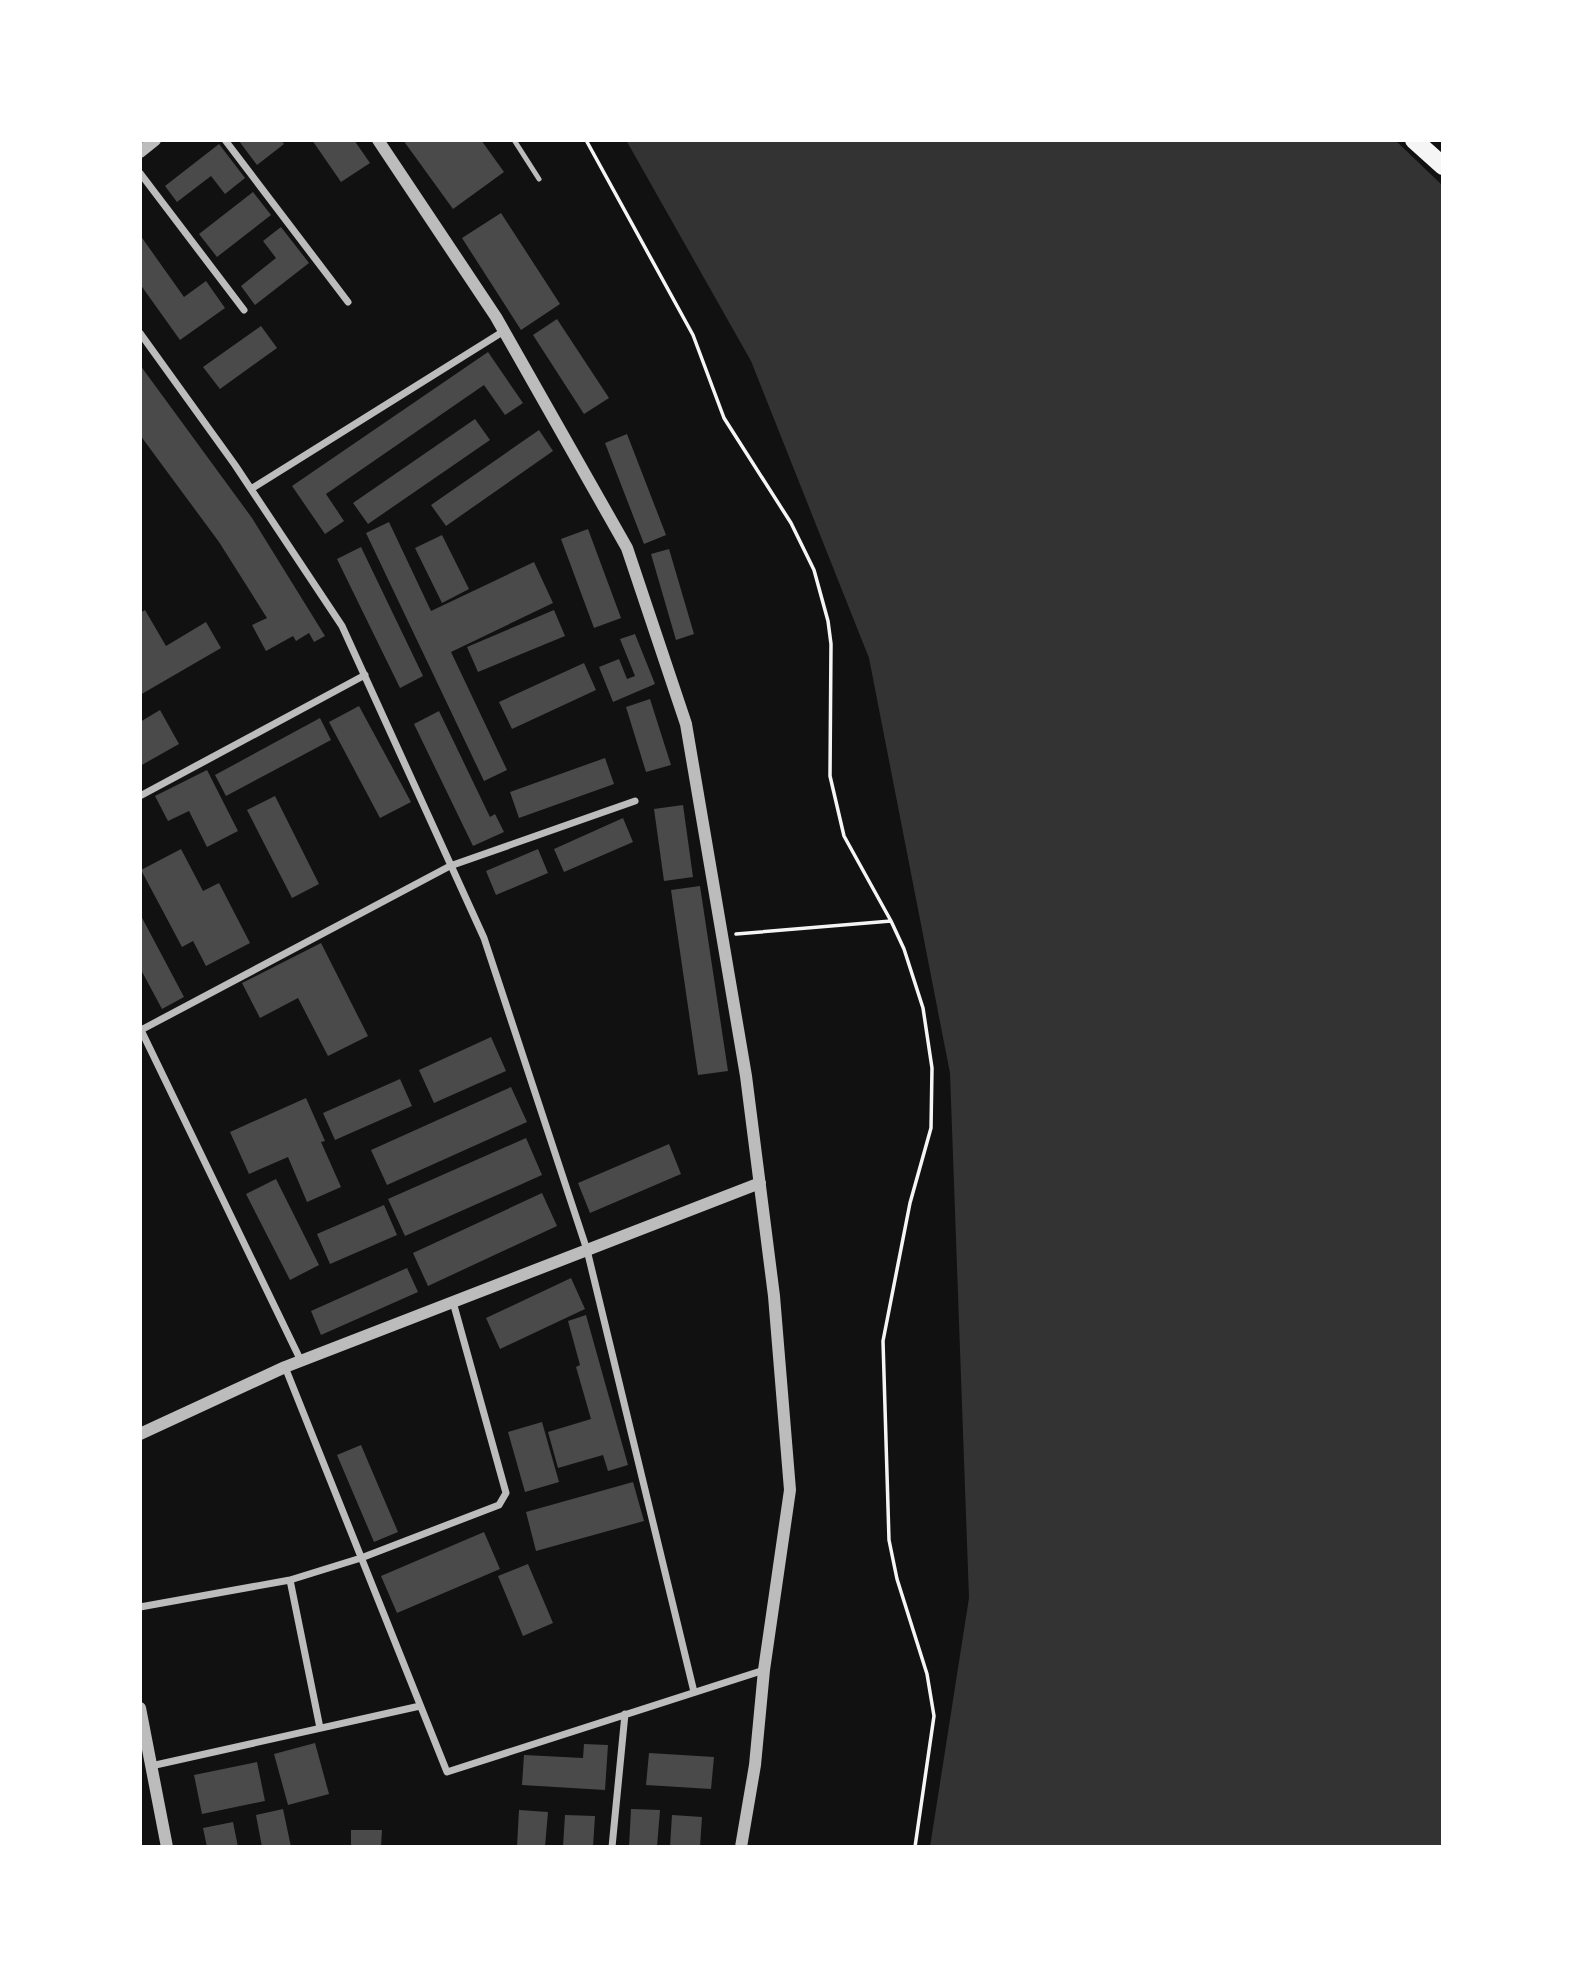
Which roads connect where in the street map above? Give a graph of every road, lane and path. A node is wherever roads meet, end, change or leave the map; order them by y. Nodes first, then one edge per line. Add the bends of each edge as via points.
1 (225, 140) edge
2 (378, 140) edge
3 (514, 140) edge
4 (586, 140) edge
5 (1414, 140) edge
6 (1443, 166) edge
7 (140, 173) edge
8 (539, 179) dead end
9 (348, 302) dead end
10 (244, 310) dead end
11 (504, 331) junction
12 (140, 333) edge
13 (251, 489) junction
14 (365, 675) junction
15 (140, 796) edge
16 (635, 801) dead end
17 (450, 866) junction
18 (891, 921) junction
19 (722, 935) junction
20 (141, 1028) edge
21 (760, 1183) junction
22 (587, 1250) junction
23 (453, 1302) junction
24 (301, 1361) junction
25 (285, 1367) junction
26 (140, 1434) edge
27 (361, 1558) junction
28 (289, 1580) junction
29 (140, 1607) edge
30 (764, 1670) junction
31 (694, 1692) junction
32 (420, 1706) junction
33 (140, 1708) edge
34 (625, 1714) junction
35 (320, 1728) junction
36 (143, 1738) edge
37 (151, 1766) junction
38 (167, 1847) edge
39 (612, 1847) edge
40 (741, 1847) edge
41 (915, 1847) edge

1 - 9 street
2 - 11 street
3 - 8 lane
4 - 18 path via 693,335 724,418 792,523 814,570 831,644 830,776 844,836
5 - 6 highway
7 - 10 street
11 - 13 street
11 - 19 street via 627,548 686,724
12 - 13 street
13 - 14 street via 342,626
14 - 15 street
14 - 17 street
16 - 17 street
17 - 20 street
17 - 22 street via 484,938
18 - 19 path
18 - 41 path via 918,988 932,1068 931,1128 910,1203 883,1341 889,1540 927,1674 934,1716
19 - 21 street
20 - 24 street
21 - 22 street
21 - 30 street via 790,1490
22 - 23 street
22 - 31 street
23 - 24 street
23 - 27 street via 506,1493 499,1505
24 - 25 street
25 - 26 street
25 - 27 street
27 - 28 street
27 - 32 street
28 - 29 street
28 - 35 street
30 - 31 street
30 - 40 street
31 - 34 street
32 - 34 street via 447,1772
32 - 35 street
33 - 36 street
34 - 39 street
35 - 37 street
36 - 37 street
37 - 38 street

